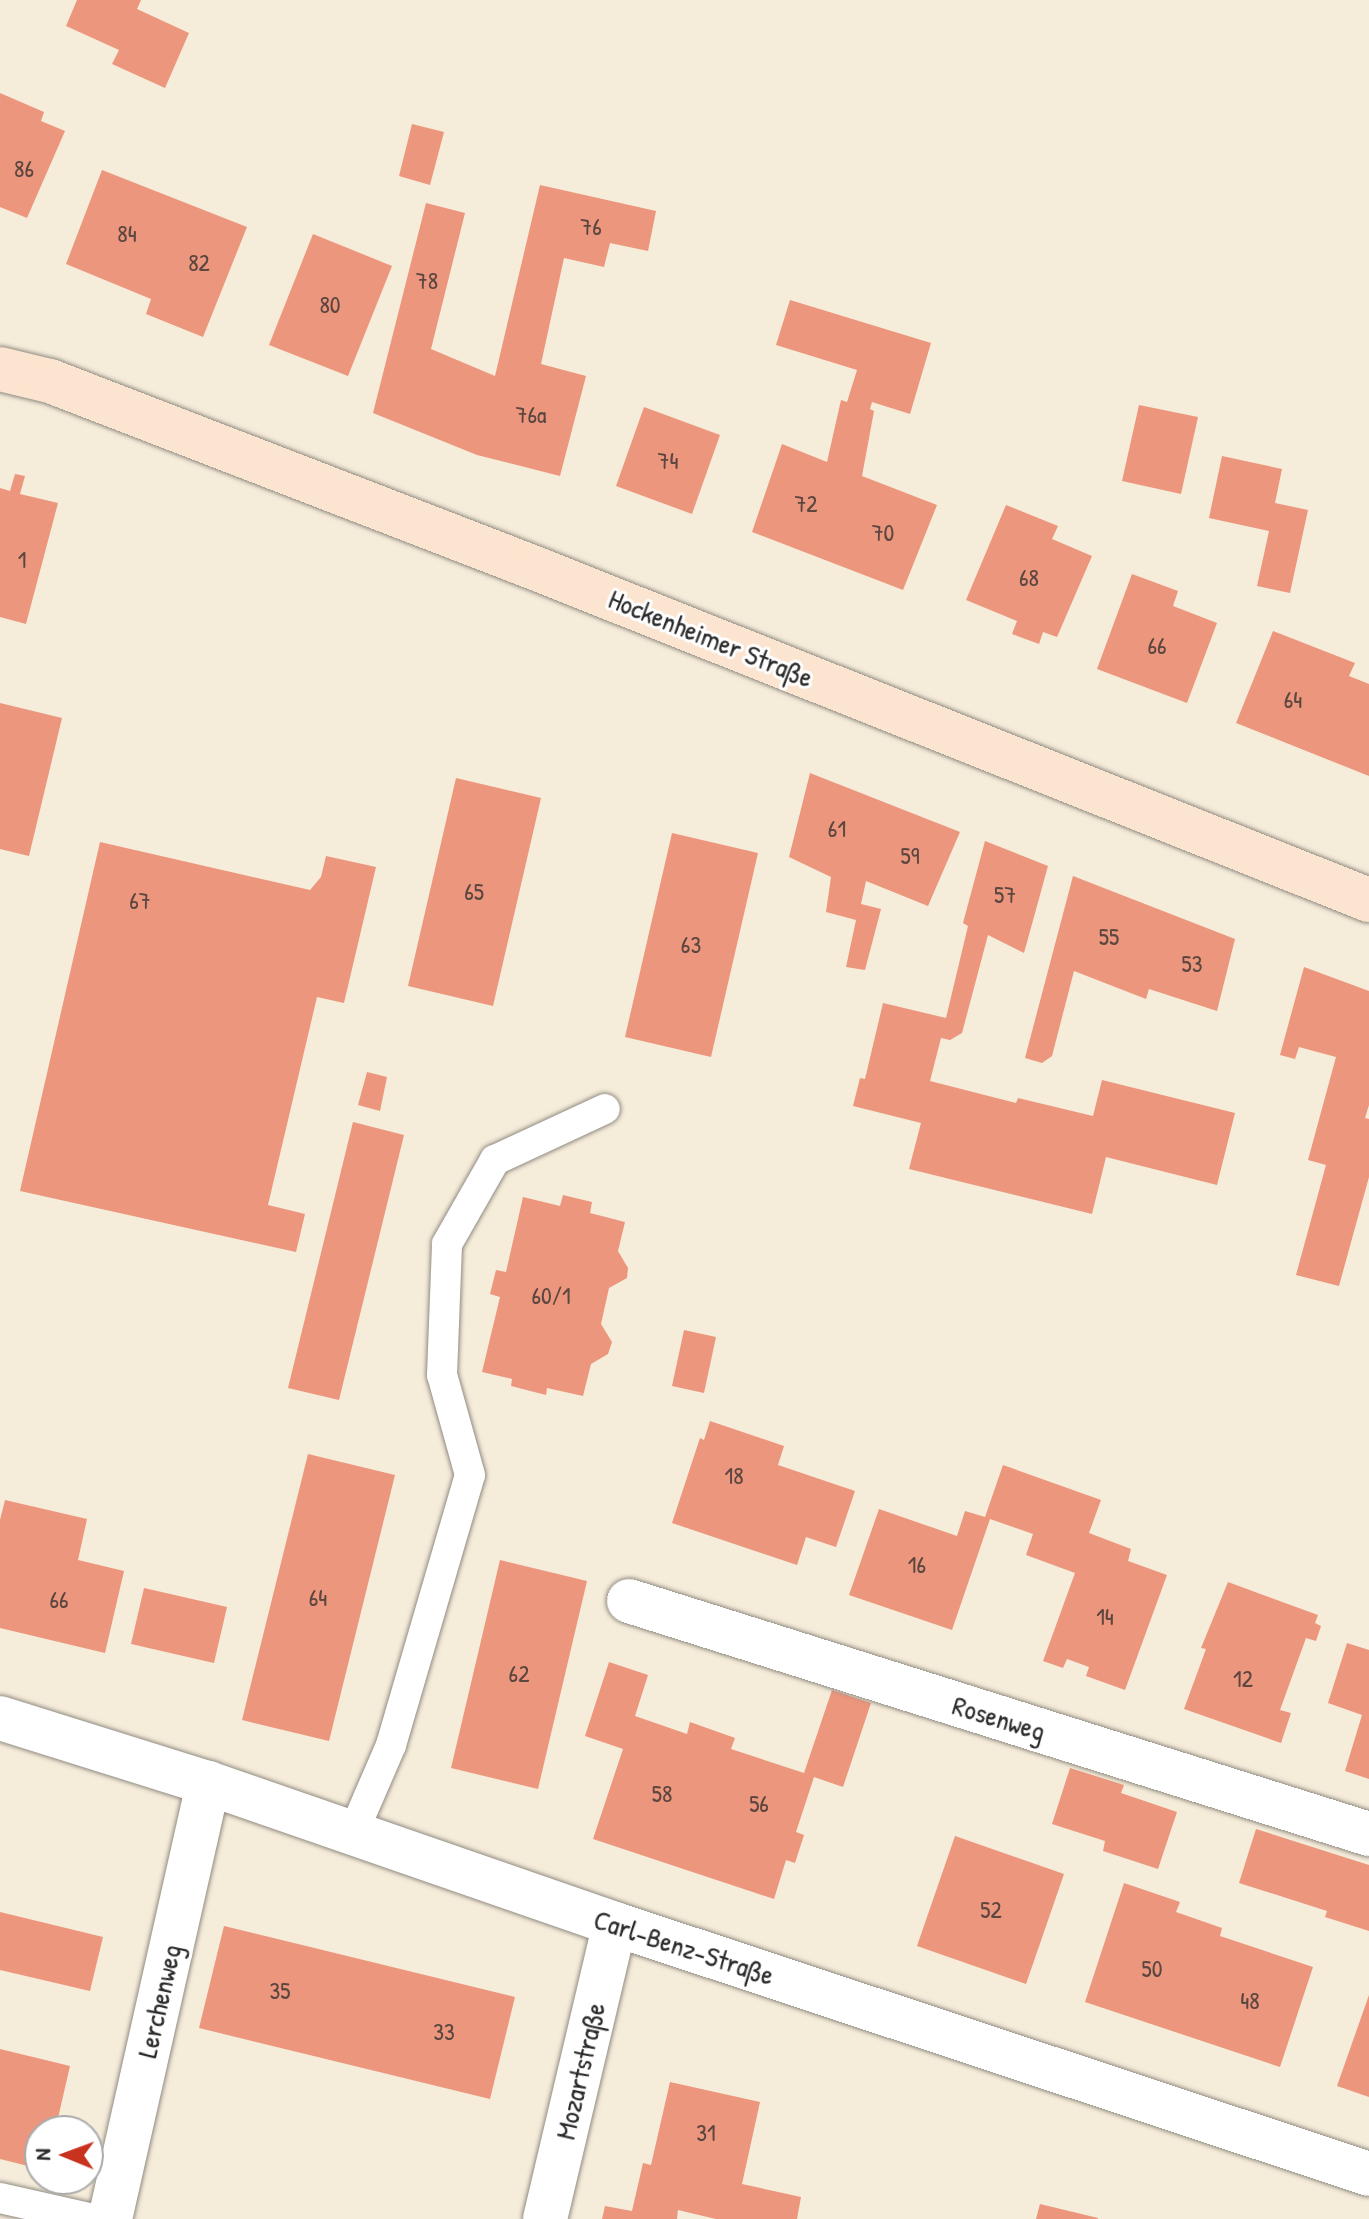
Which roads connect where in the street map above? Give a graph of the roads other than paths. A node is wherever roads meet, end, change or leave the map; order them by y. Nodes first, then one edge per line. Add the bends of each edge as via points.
1 (0, 350) edge
2 (0, 369) edge
3 (50, 381) junction
4 (1369, 900) edge
5 (605, 1109) dead end
6 (629, 1601) dead end
7 (0, 1718) edge
8 (208, 1783) junction
9 (353, 1833) junction
10 (1369, 1834) edge
11 (615, 1924) junction
12 (1369, 2174) edge
13 (0, 2198) edge
14 (93, 2219) edge
15 (110, 2219) edge
16 (545, 2219) edge

1 - 3 street, Hockenheimer Straße
2 - 3 street, Hockenheimer Straße
3 - 4 street, Hockenheimer Straße
5 - 9 lane via 495,1160 447,1244 442,1375 470,1475 391,1745
6 - 10 street, Rosenweg
7 - 8 street, Carl-Benz-Straße
8 - 9 street, Carl-Benz-Straße
8 - 15 street, Lerchenweg
9 - 11 street, Carl-Benz-Straße
11 - 12 street, Carl-Benz-Straße
11 - 16 street, Mozartstraße
13 - 14 lane

